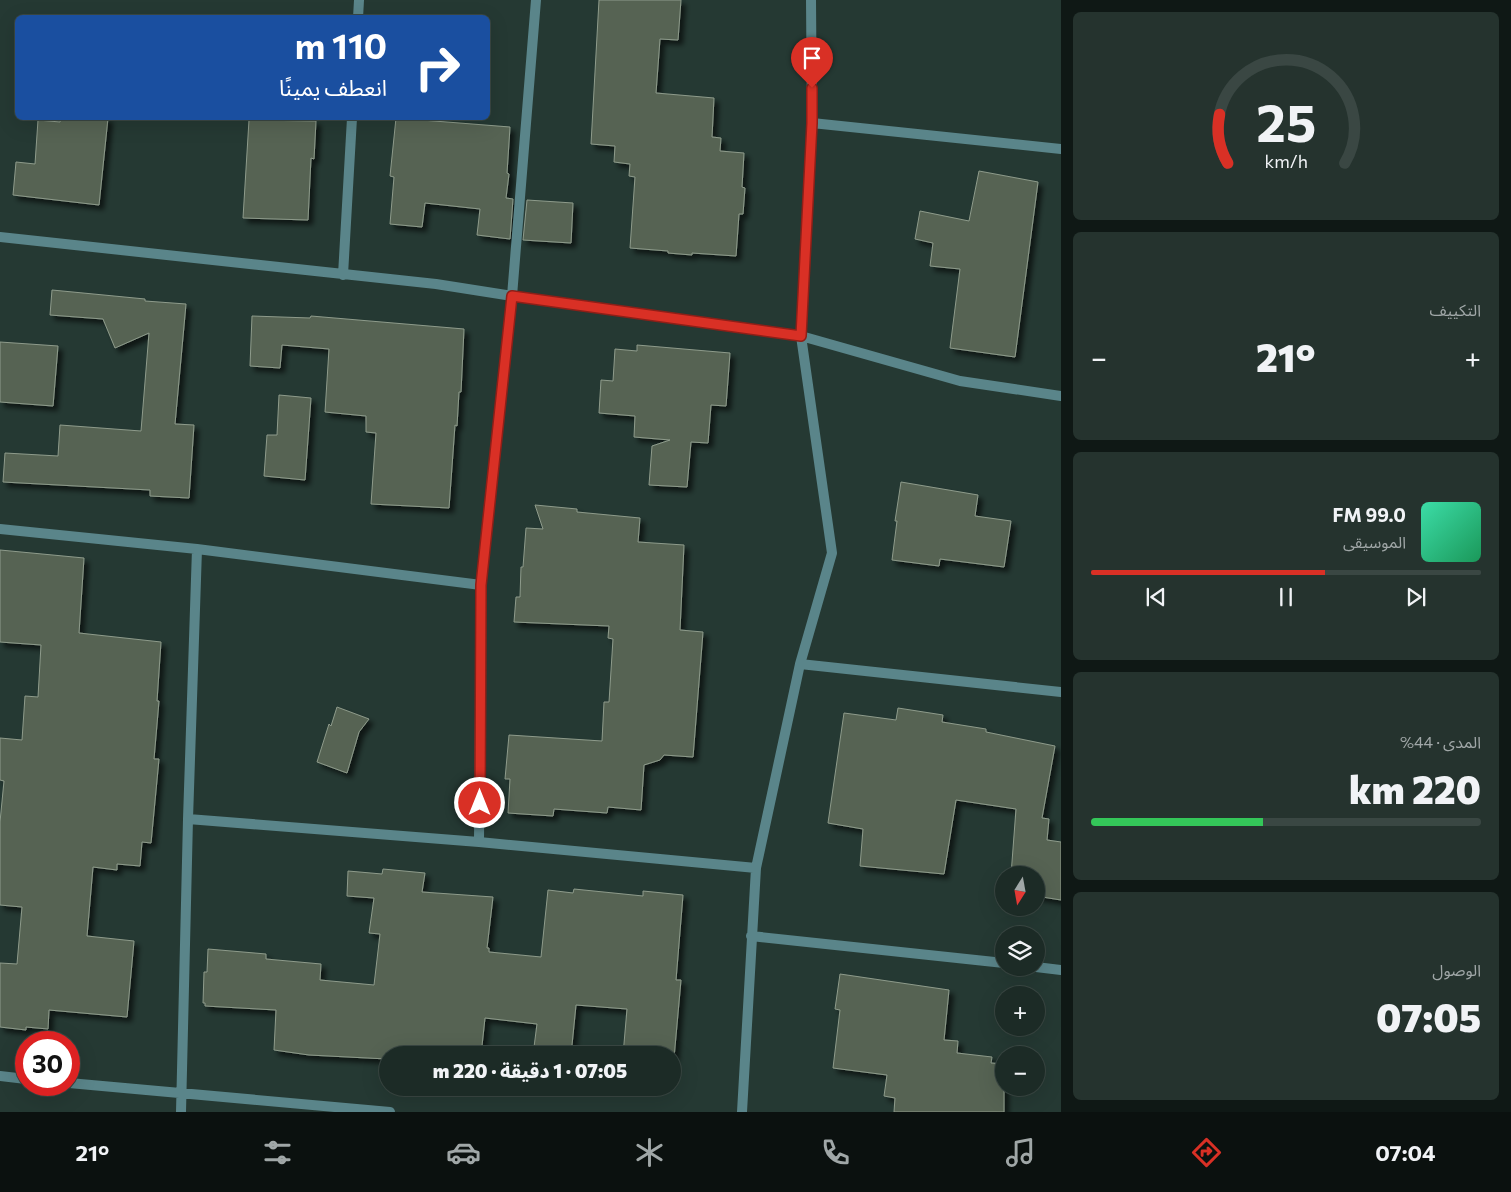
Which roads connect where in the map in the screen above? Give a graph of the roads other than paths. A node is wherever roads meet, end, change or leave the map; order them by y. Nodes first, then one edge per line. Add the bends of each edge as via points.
1 (360, 0) edge
2 (536, 0) edge
3 (812, 0) edge
4 (358, 15) edge
5 (352, 120) edge
6 (812, 123) junction
7 (1061, 149) edge
8 (0, 237) edge
9 (343, 275) junction
10 (512, 296) junction
11 (801, 336) junction
12 (1061, 396) edge
13 (0, 529) edge
14 (197, 549) junction
15 (481, 585) junction
16 (800, 664) junction
17 (1061, 692) edge
18 (188, 819) junction
19 (479, 842) junction
20 (756, 868) junction
21 (751, 936) junction
22 (995, 962) edge
23 (1045, 968) edge
24 (1061, 970) edge
25 (0, 1076) edge
26 (15, 1078) edge
27 (80, 1084) edge
28 (182, 1094) junction
29 (181, 1112) edge
30 (390, 1112) edge
31 (742, 1112) edge

1 - 4 street
2 - 10 street
3 - 6 street
5 - 9 street
6 - 7 street
6 - 11 street
8 - 9 street
9 - 10 street via 436,284
10 - 11 street
10 - 15 street
11 - 12 street via 960,381
11 - 16 street via 832,553
13 - 14 street
14 - 15 street
14 - 18 street
15 - 19 street
16 - 17 street
16 - 20 street
18 - 19 street
18 - 28 street
19 - 20 street
20 - 21 street
21 - 22 street
21 - 31 street
23 - 24 street
25 - 26 street
27 - 28 street
28 - 29 street
28 - 30 street

